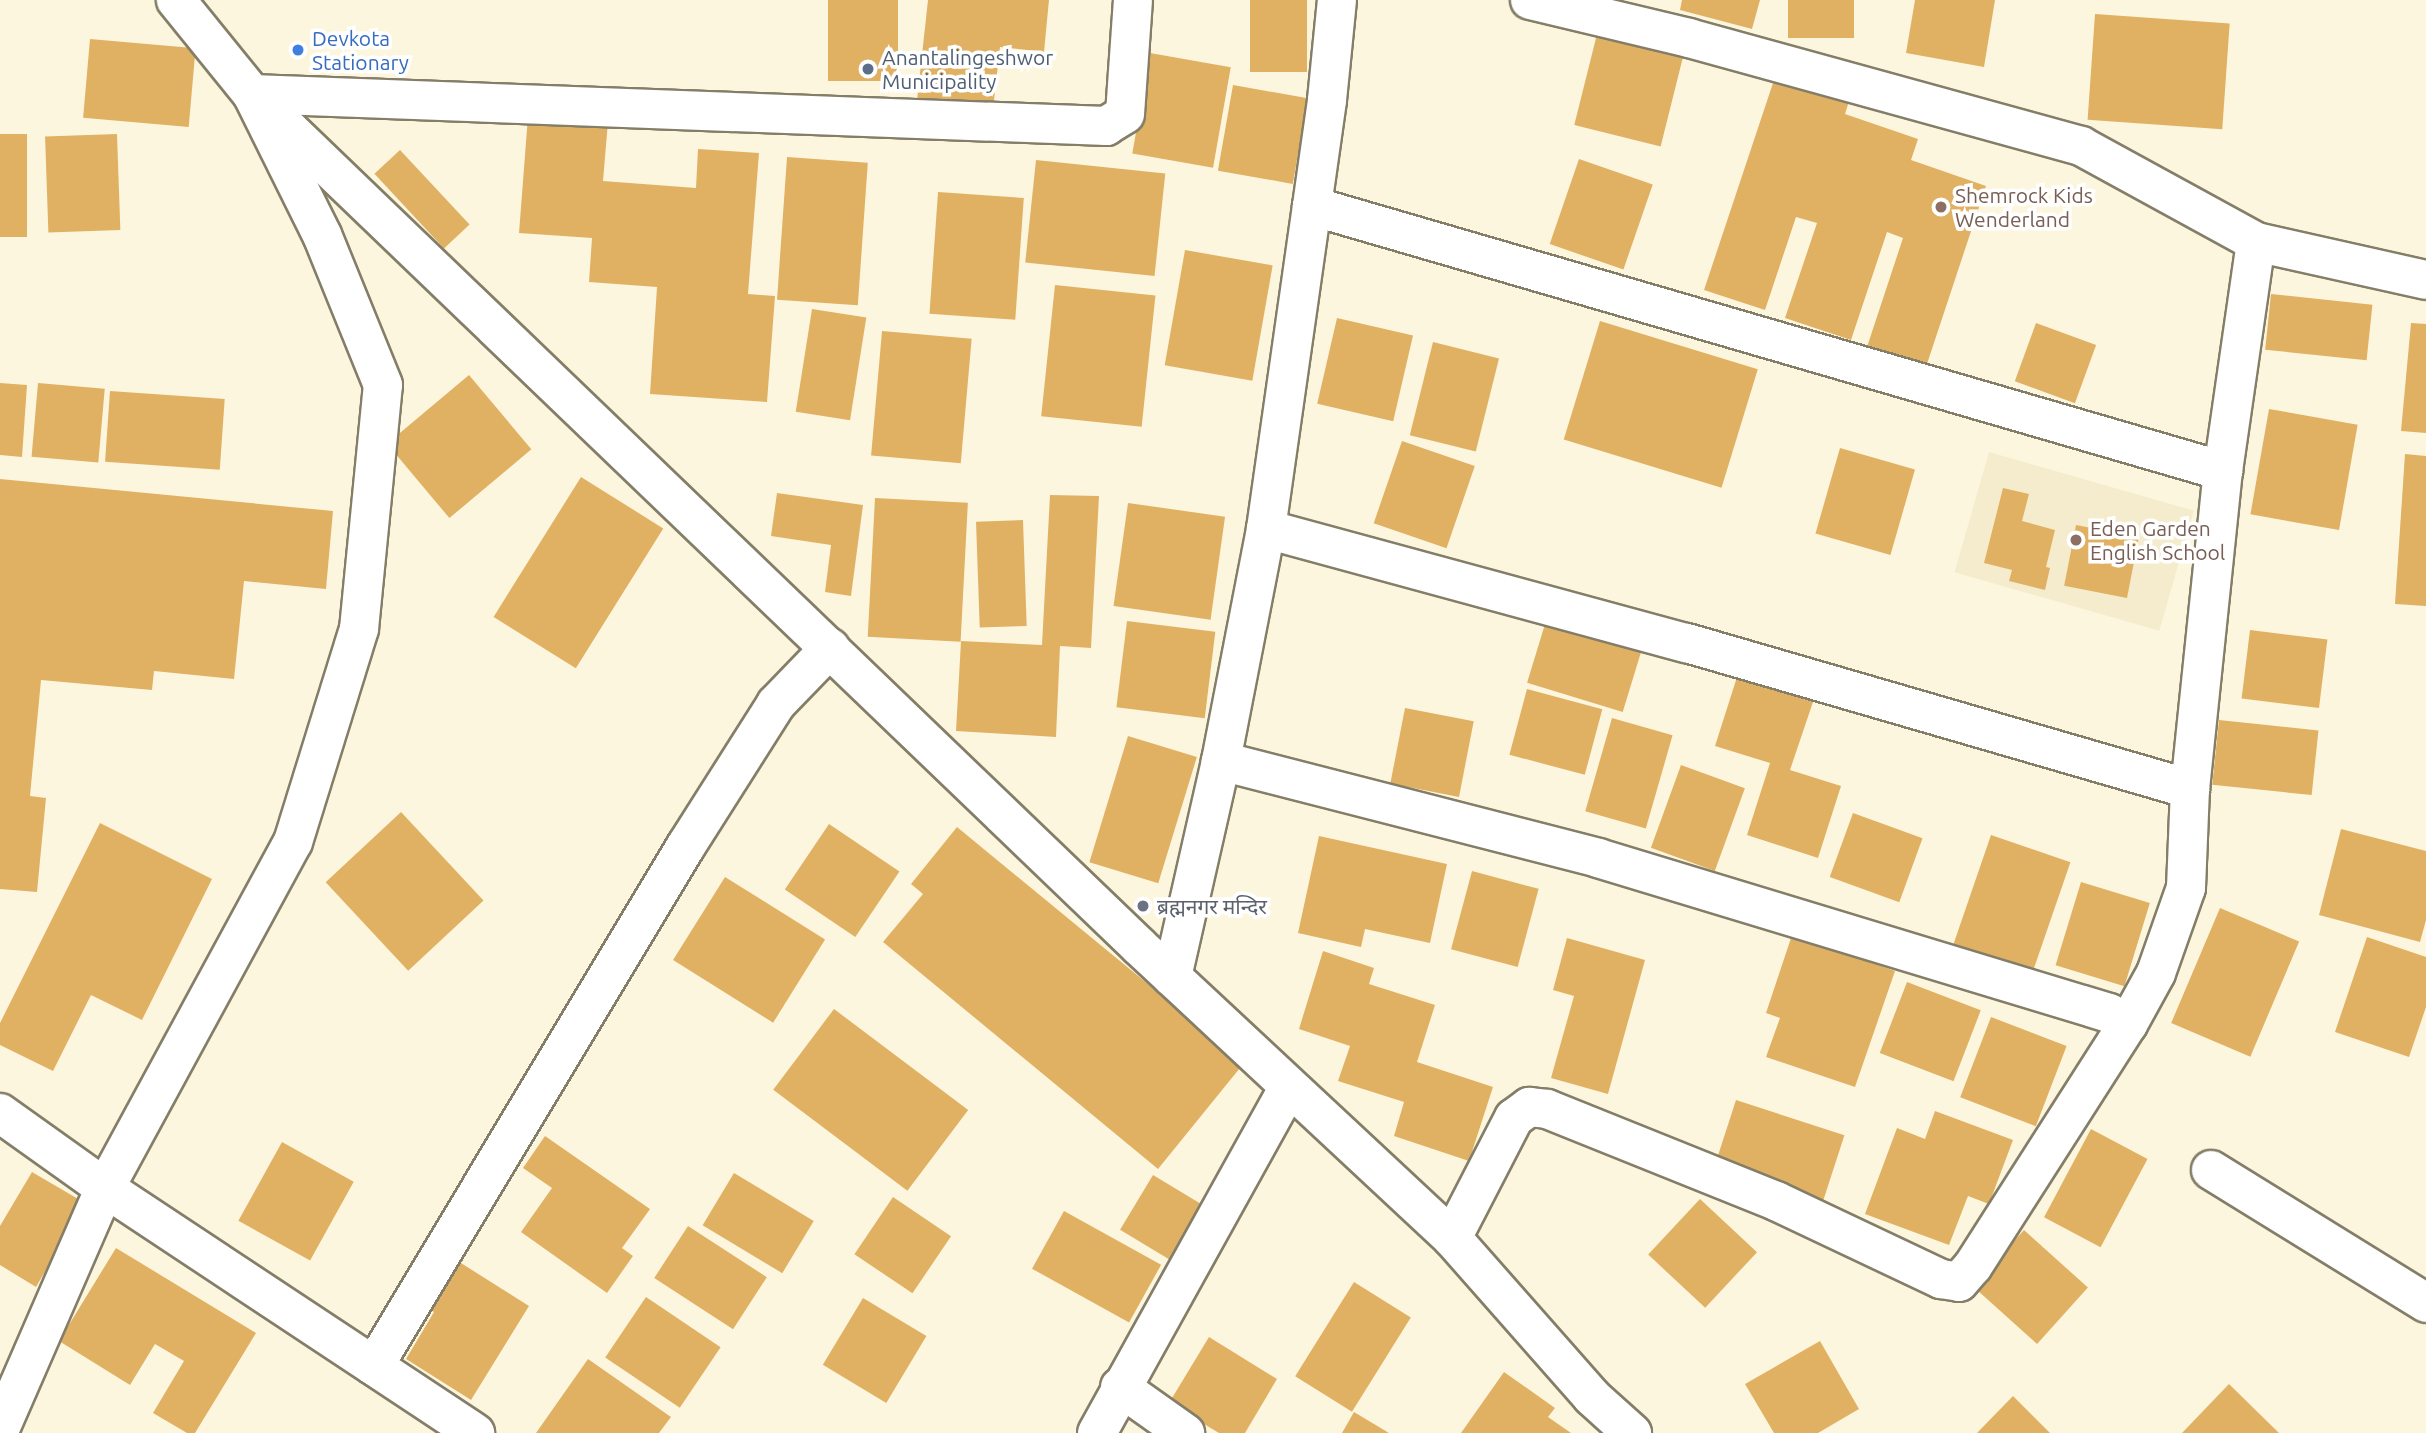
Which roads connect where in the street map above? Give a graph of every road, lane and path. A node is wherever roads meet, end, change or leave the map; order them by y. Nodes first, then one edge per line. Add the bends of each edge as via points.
1 (176, 0) edge
2 (1133, 0) edge
3 (1337, 0) edge
4 (1530, 0) edge
5 (251, 94) junction
6 (1312, 206) junction
7 (2256, 242) junction
8 (2426, 281) edge
9 (2223, 471) junction
10 (1266, 528) junction
11 (830, 648) junction
12 (1221, 761) junction
13 (2190, 789) junction
14 (1172, 977) junction
15 (2128, 1024) junction
16 (1288, 1088) junction
17 (0, 1114) edge
18 (2211, 1170) dead end
19 (105, 1188) junction
20 (1452, 1238) junction
21 (2426, 1303) edge
22 (374, 1366) junction
23 (1120, 1387) junction
24 (0, 1429) edge
25 (475, 1433) edge
26 (1097, 1433) edge
27 (1185, 1433) edge
28 (1632, 1433) edge

1 - 5 street
2 - 5 street via 1125,114 1106,126
3 - 6 street
4 - 7 street via 1689,37 2081,146
5 - 11 street
5 - 19 street via 322,235 383,384 359,629 293,842
6 - 9 street
6 - 10 street
7 - 8 street
7 - 9 street
9 - 13 street
10 - 12 street
10 - 13 street via 1687,643
11 - 14 street
11 - 22 street via 776,704 741,759
12 - 14 street
12 - 15 street via 1598,858 2109,1013
13 - 15 street via 2186,888 2156,973
14 - 16 street
15 - 20 street via 1959,1282 1941,1279 1764,1196 1547,1109 1529,1107 1514,1118
16 - 20 street
16 - 23 street
17 - 19 street
18 - 21 street
19 - 22 street
19 - 24 street
20 - 28 street via 1592,1397
22 - 25 street
23 - 26 street
23 - 27 street

